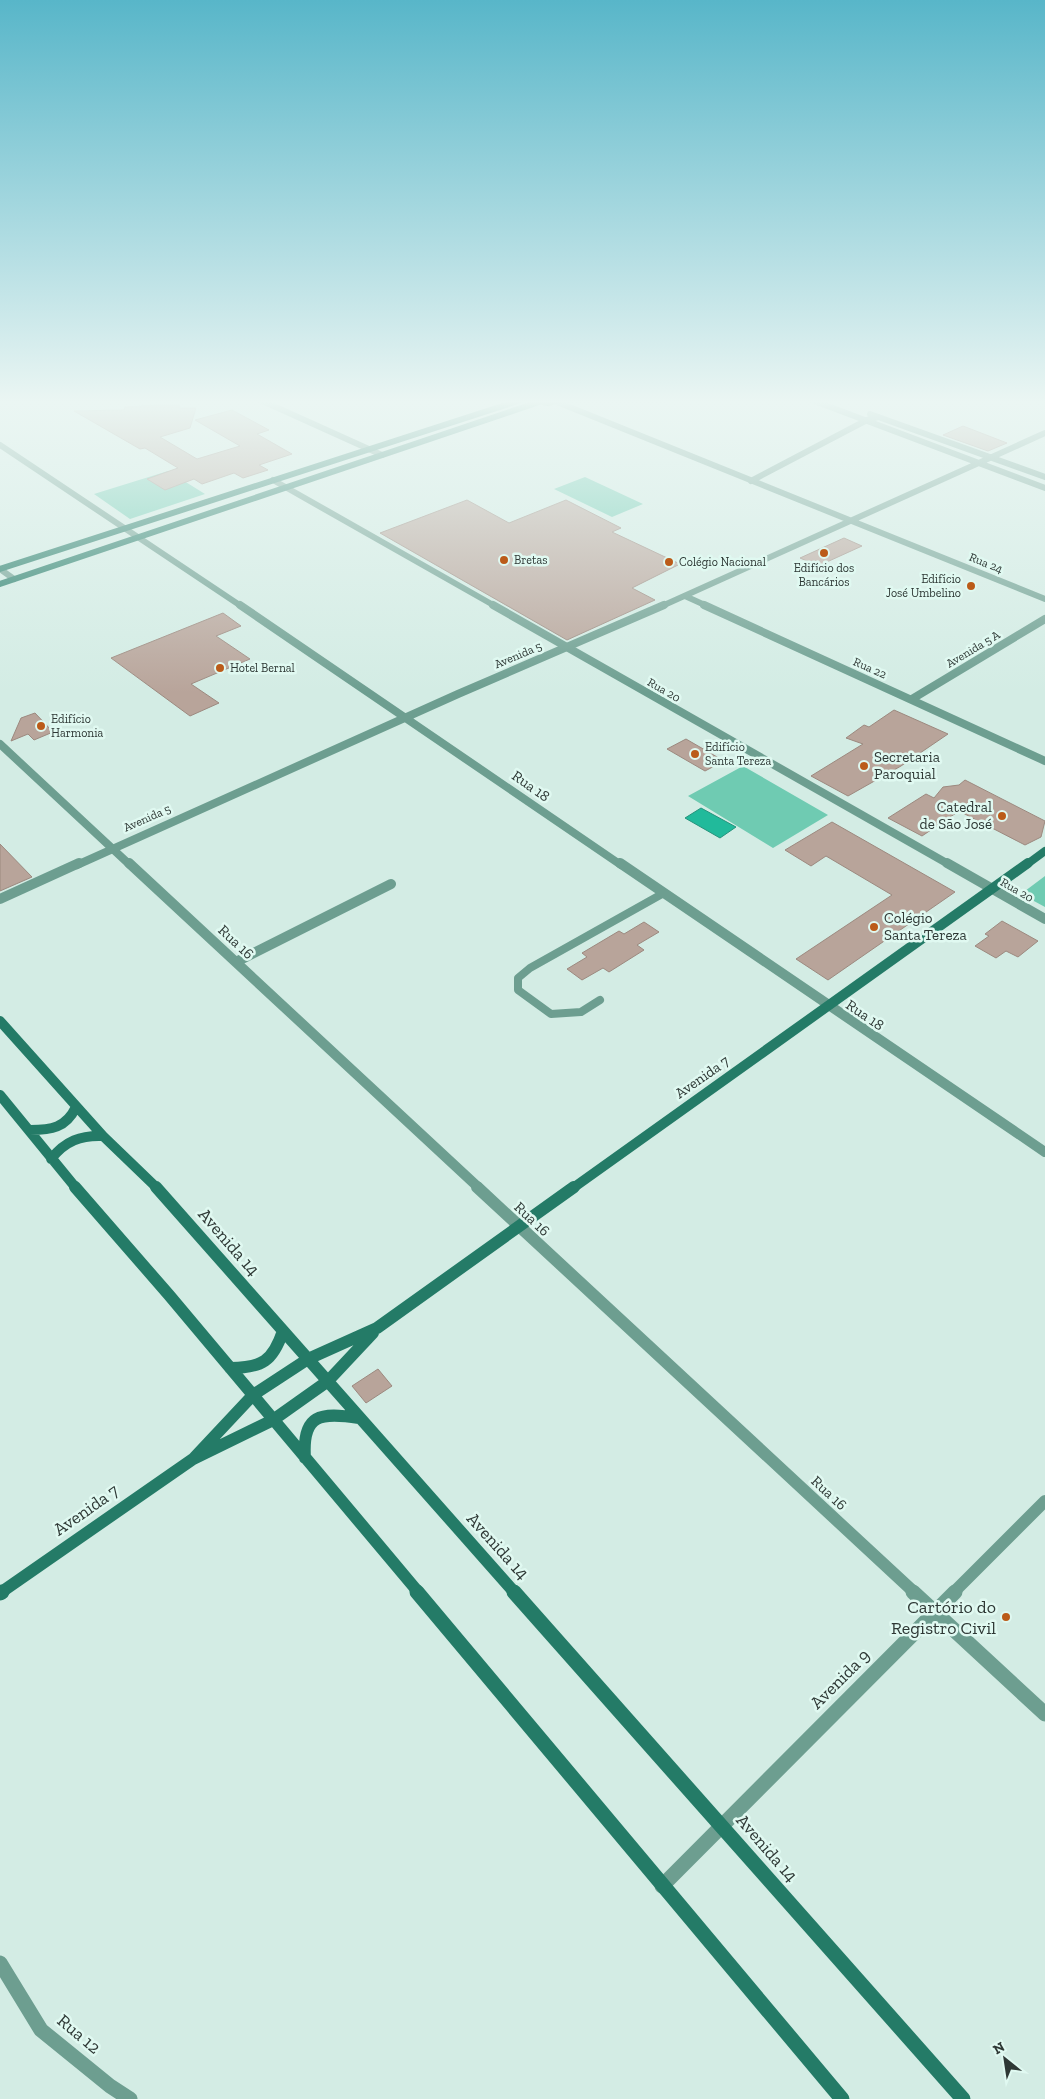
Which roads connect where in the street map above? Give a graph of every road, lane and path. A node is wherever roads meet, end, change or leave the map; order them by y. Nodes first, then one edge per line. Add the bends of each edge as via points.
1 (79, 497) edge
2 (221, 497) edge
3 (259, 497) edge
4 (302, 497) edge
5 (791, 497) edge
6 (902, 497) edge
7 (851, 521) junction
8 (127, 528) junction
9 (140, 537) junction
10 (0, 569) edge
11 (14, 579) junction
12 (0, 584) edge
13 (686, 596) junction
14 (1045, 599) edge
15 (1045, 619) edge
16 (567, 647) junction
17 (912, 699) junction
18 (406, 718) junction
19 (0, 744) edge
20 (1045, 761) edge
21 (112, 847) junction
22 (1045, 851) edge
23 (391, 884) dead end
24 (992, 889) junction
25 (662, 894) junction
26 (0, 899) edge
27 (1045, 919) edge
28 (236, 962) junction
29 (600, 1000) dead end
30 (828, 1007) junction
31 (0, 1021) edge
32 (0, 1095) edge
33 (76, 1107) junction
34 (30, 1130) junction
35 (103, 1136) junction
36 (1045, 1152) edge
37 (51, 1159) junction
38 (519, 1228) junction
39 (377, 1328) junction
40 (283, 1331) junction
41 (308, 1359) junction
42 (230, 1368) junction
43 (328, 1381) junction
44 (253, 1395) junction
45 (359, 1418) junction
46 (273, 1420) junction
47 (193, 1458) junction
48 (305, 1458) junction
49 (1045, 1501) edge
50 (0, 1593) edge
51 (935, 1612) junction
52 (1045, 1714) edge
53 (722, 1826) junction
54 (662, 1886) junction
55 (0, 1963) edge
56 (130, 2099) edge
57 (842, 2099) edge
58 (963, 2099) edge

1 - 8 street, Rua 18
2 - 8 main road
3 - 9 main road
4 - 16 street, Rua 20
5 - 7 street, Rua 24
6 - 7 street, Avenida 5
7 - 13 street, Avenida 5
7 - 14 street, Rua 24
8 - 9 street, Rua 18
8 - 10 main road
9 - 11 main road
9 - 18 street, Rua 18
10 - 11 street
11 - 12 main road
13 - 16 street, Avenida 5
13 - 17 street, Rua 22
15 - 17 street, Avenida 5 A
16 - 18 street, Avenida 5
16 - 24 street, Rua 20
17 - 20 street, Rua 22
18 - 21 street, Avenida 5
18 - 25 street, Rua 18
19 - 21 street, Rua 16
21 - 26 street, Avenida 5
21 - 28 street, Rua 16
22 - 24 main road, Avenida 7
23 - 28 street
24 - 27 street, Rua 20
24 - 30 main road, Avenida 7
25 - 29 lane via 530,968 518,978 518,990 552,1014 581,1012
25 - 30 street, Rua 18
28 - 38 street, Rua 16
30 - 36 street, Rua 18
30 - 38 main road, Avenida 7
31 - 33 main road, Avenida 14
32 - 34 main road
33 - 34 main road via 72,1118 61,1127
33 - 35 main road, Avenida 14
34 - 37 main road
35 - 37 main road via 87,1134 71,1140
35 - 40 main road, Avenida 14 via 150,1180
37 - 42 main road
38 - 39 main road, Avenida 7
38 - 51 street, Rua 16
39 - 41 main road, Avenida 7
39 - 43 main road, Avenida 7
40 - 41 main road, Avenida 14
40 - 42 main road via 278,1347 267,1361 246,1368
41 - 43 main road, Avenida 14
41 - 44 main road, Avenida 7
42 - 44 main road
43 - 45 main road, Avenida 14
43 - 46 main road, Avenida 7
44 - 46 main road
44 - 47 main road, Avenida 7
45 - 48 main road via 335,1413 321,1415 310,1422 302,1438
45 - 53 main road, Avenida 14
46 - 47 main road, Avenida 7
46 - 48 main road
47 - 50 main road, Avenida 7
48 - 54 main road
49 - 51 street, Avenida 9
51 - 52 street, Rua 16
51 - 53 street, Avenida 9
53 - 54 street, Avenida 9
53 - 58 main road, Avenida 14
54 - 57 main road
55 - 56 street, Rua 12 via 41,2030

